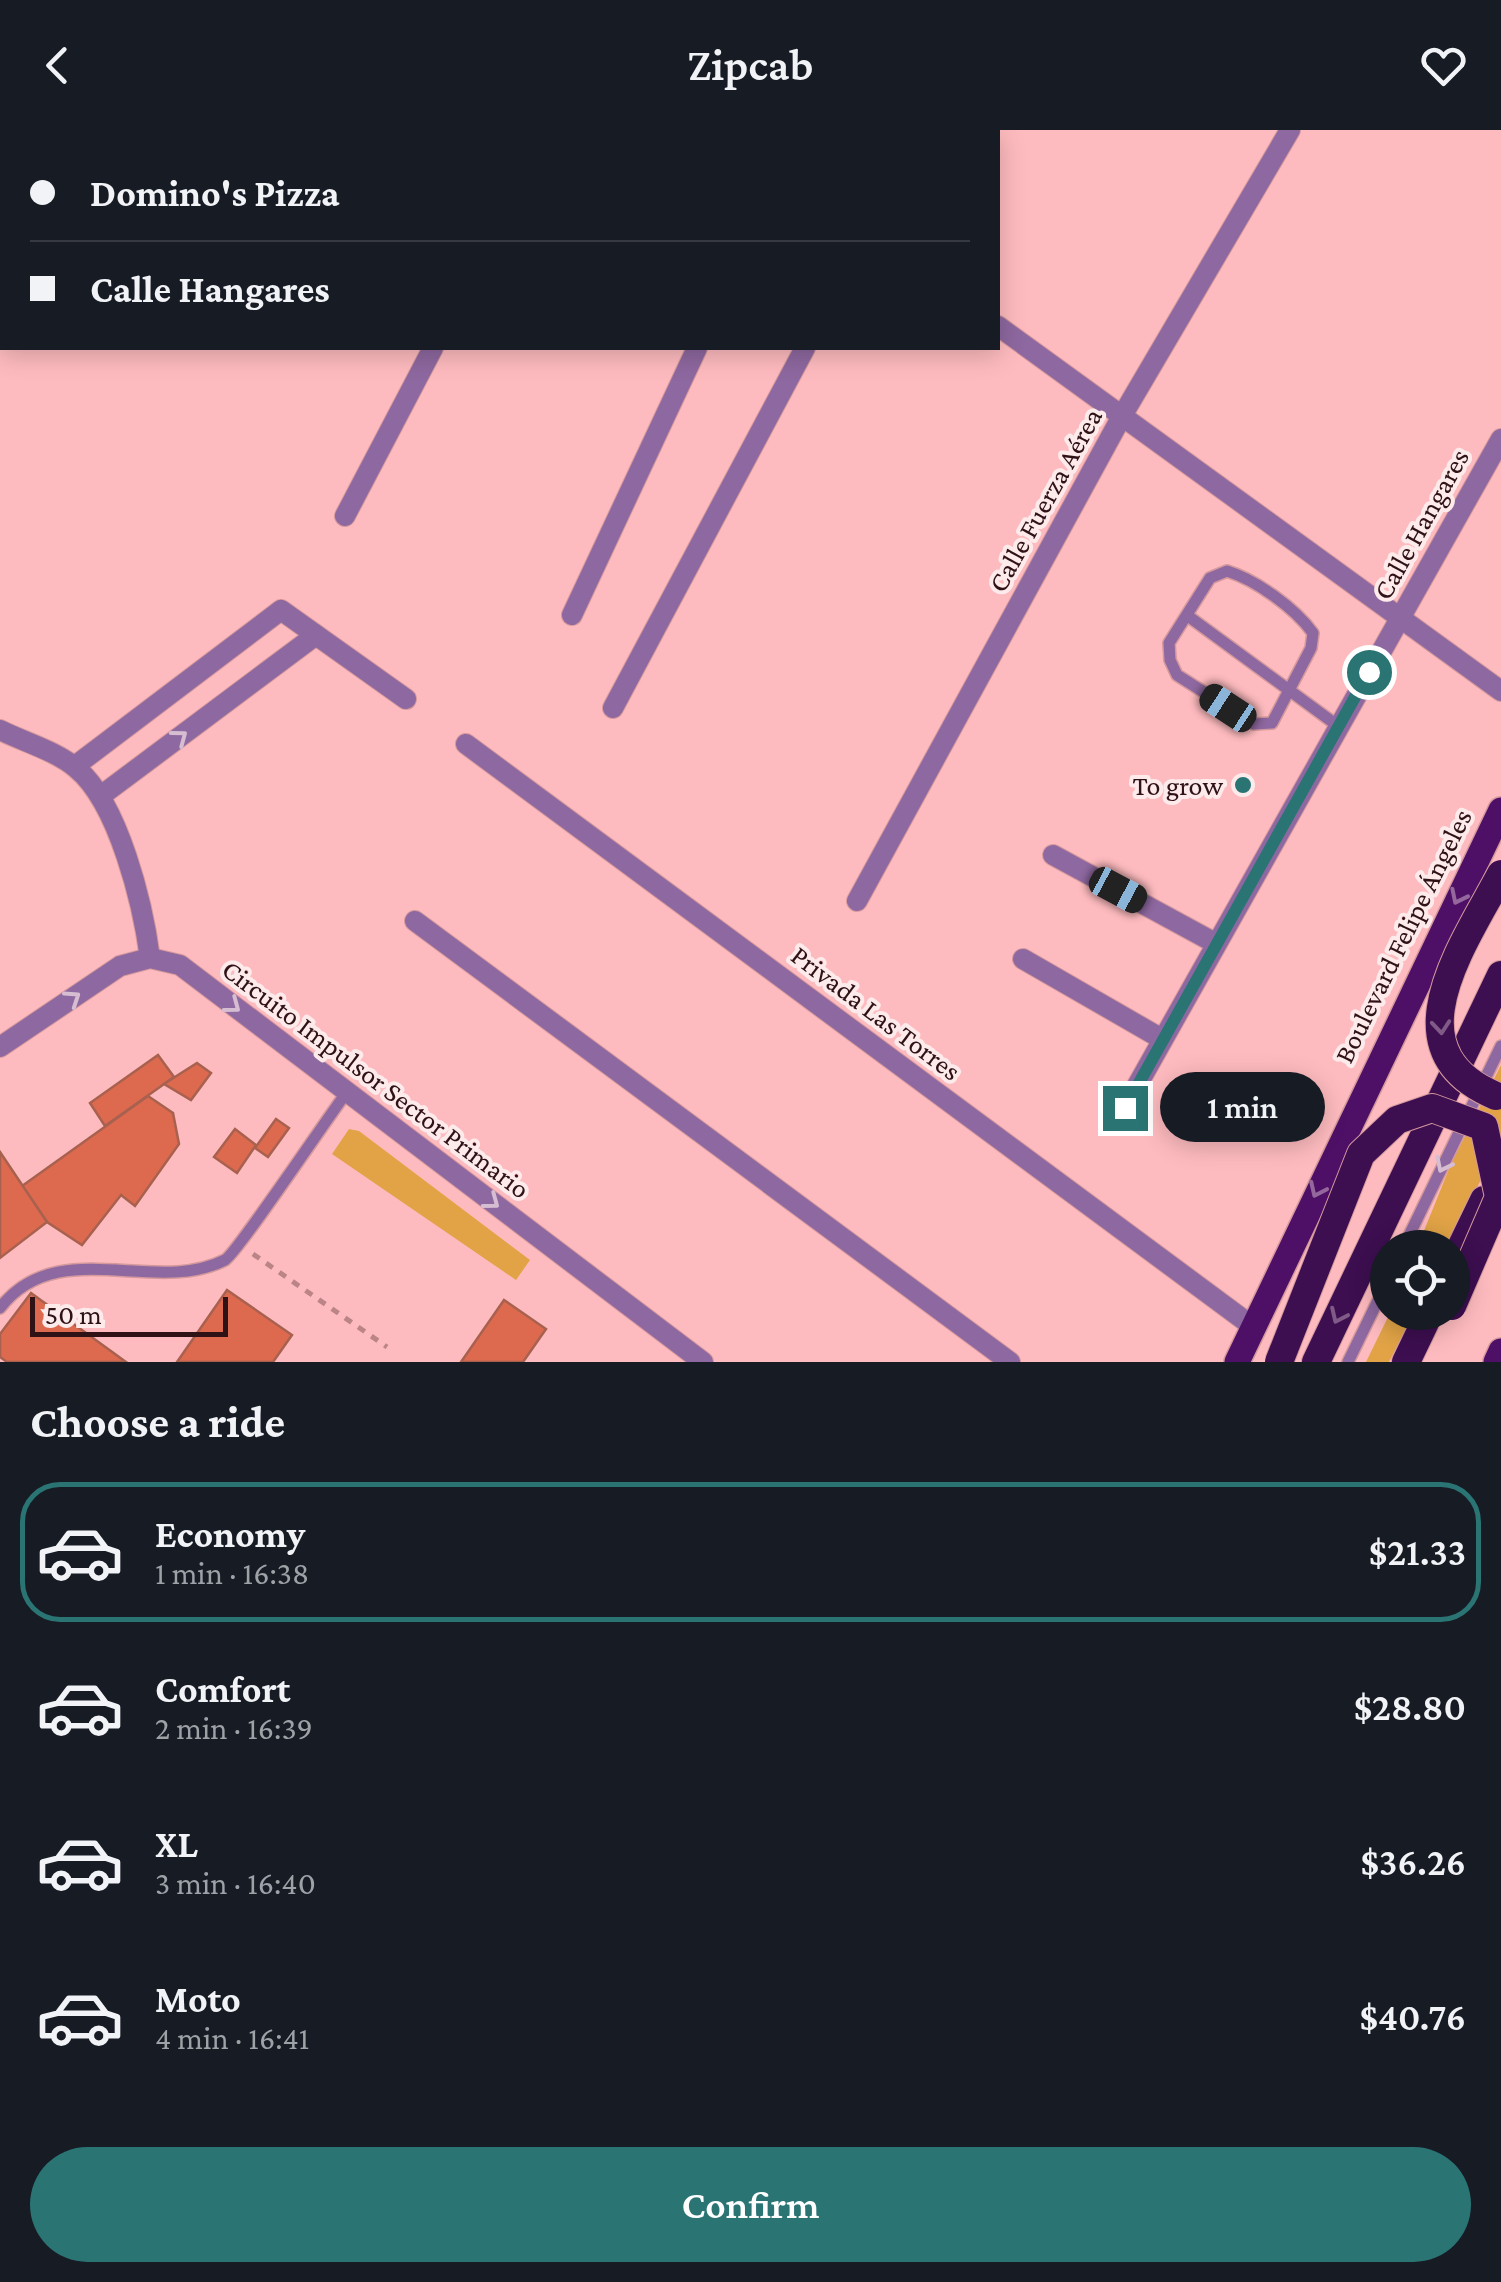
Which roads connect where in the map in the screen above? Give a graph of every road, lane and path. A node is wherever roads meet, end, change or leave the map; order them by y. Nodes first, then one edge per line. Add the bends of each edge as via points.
1 (1290, 130) edge
2 (1000, 327) edge
3 (433, 350) edge
4 (696, 350) edge
5 (804, 350) edge
6 (1122, 416) junction
7 (1501, 439) edge
8 (345, 516) dead end
9 (572, 615) dead end
10 (1188, 616) junction
11 (1400, 618) junction
12 (316, 636) junction
13 (1290, 691) junction
14 (1501, 691) edge
15 (406, 699) dead end
16 (613, 708) dead end
17 (1338, 726) junction
18 (0, 730) edge
19 (466, 744) dead end
20 (74, 766) junction
21 (102, 795) junction
22 (1501, 810) edge
23 (1053, 855) dead end
24 (1501, 874) edge
25 (857, 901) dead end
26 (415, 922) dead end
27 (1214, 943) junction
28 (150, 958) junction
29 (1023, 959) dead end
30 (1501, 975) edge
31 (1162, 1040) junction
32 (1501, 1046) edge
33 (0, 1048) edge
34 (346, 1092) junction
35 (1499, 1096) edge
36 (1125, 1108) dead end
37 (1492, 1132) edge
38 (1501, 1162) edge
39 (1412, 1230) edge
40 (1465, 1230) edge
41 (1469, 1230) edge
42 (238, 1244) junction
43 (1470, 1266) edge
44 (0, 1308) edge
45 (1370, 1317) edge
46 (1252, 1326) junction
47 (1417, 1330) edge
48 (1419, 1330) edge
49 (1441, 1330) edge
50 (387, 1348) dead end
51 (1501, 1351) edge
52 (699, 1361) edge
53 (1010, 1362) edge
54 (1237, 1362) edge
55 (1279, 1362) edge
56 (1316, 1362) edge
57 (1348, 1362) edge
58 (1398, 1362) edge
59 (1406, 1362) edge
60 (1426, 1362) edge
61 (1496, 1362) edge

1 - 6 street, Calle Fuerza Aérea
2 - 6 street
3 - 8 street
4 - 9 street
5 - 16 street
6 - 11 street
6 - 25 street, Calle Fuerza Aérea
7 - 11 street, Calle Hangares
10 - 13 lane
10 - 13 lane via 1170,643 1177,675 1254,724 1272,723
10 - 13 lane via 1210,578 1226,571 1304,621 1313,633 1311,648
11 - 14 street
11 - 17 street, Calle Hangares
12 - 15 street
12 - 20 street via 280,610
21 -> 12 street
13 - 17 lane
17 - 27 street, Calle Hangares
18 - 20 street
19 - 46 street, Privada Las Torres
20 - 21 street
21 - 28 street via 145,917
22 -> 46 main road, Boulevard Felipe Ángeles
23 - 27 street
24 -> 35 highway, bridge via 1449,973 1436,1020 1445,1054 1483,1090
26 - 53 street
27 - 31 street, Calle Hangares
33 -> 28 street via 120,966
28 -> 34 street, Circuito Impulsor Sector Primario via 180,965
29 - 31 street
30 -> 56 highway
31 - 36 street, Calle Hangares
32 -> 39 lane
34 - 42 lane
34 -> 52 street, Circuito Impulsor Sector Primario
37 - 43 highway, bridge via 1500,1198
37 - 55 highway, bridge via 1432,1108 1396,1120 1361,1154
38 - 40 lane
38 - 41 highway
42 - 44 lane via 228,1259 194,1268 50,1272 16,1287
42 - 50 path
45 - 57 lane
46 - 54 main road, Boulevard Felipe Ángeles
47 - 58 lane
48 - 59 highway
49 - 60 highway
51 - 61 main road

